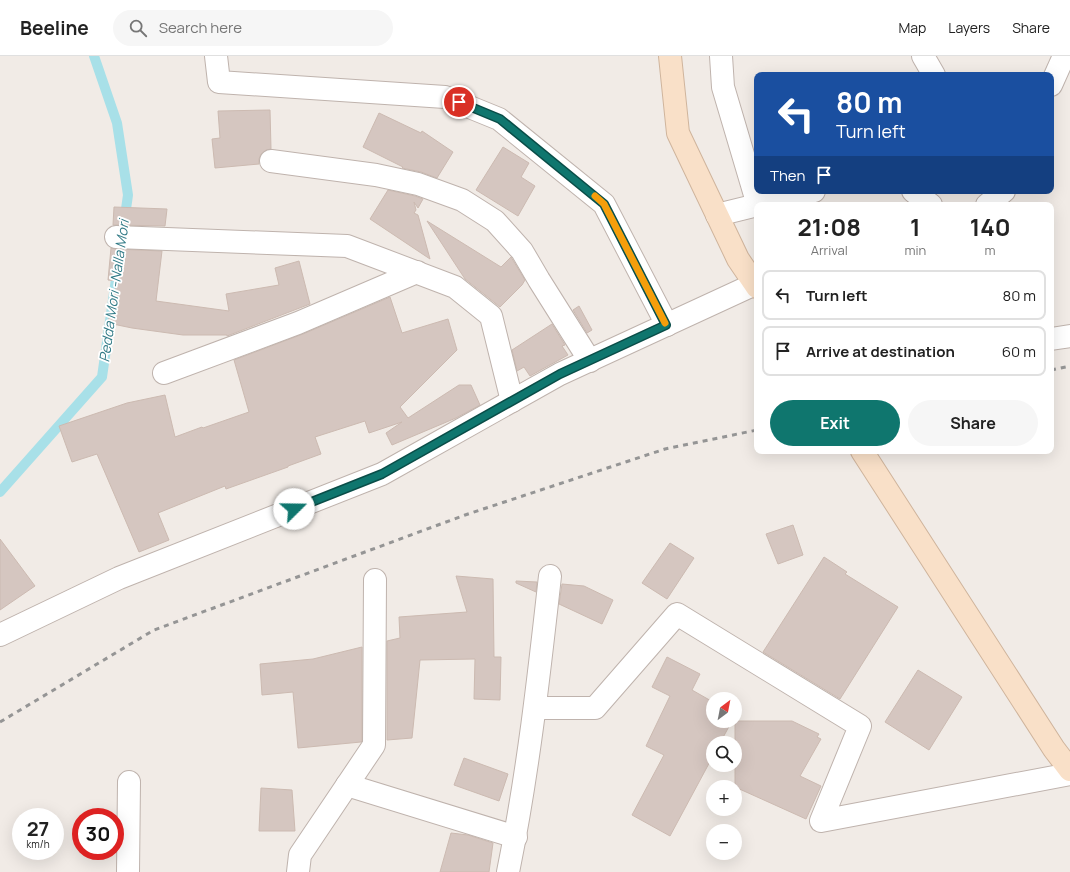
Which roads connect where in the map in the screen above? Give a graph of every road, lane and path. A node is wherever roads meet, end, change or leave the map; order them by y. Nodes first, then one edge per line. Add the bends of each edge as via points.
1 (216, 56) edge
2 (670, 56) edge
3 (721, 56) edge
4 (923, 56) edge
5 (1064, 56) edge
6 (932, 72) edge
7 (1054, 78) edge
8 (272, 161) dead end
9 (754, 192) edge
10 (802, 194) edge
11 (917, 194) edge
12 (1000, 194) edge
13 (770, 202) edge
14 (927, 202) edge
15 (991, 202) edge
16 (754, 206) edge
17 (717, 215) junction
18 (116, 237) dead end
19 (417, 272) junction
20 (754, 283) edge
21 (754, 287) edge
22 (666, 325) junction
23 (1070, 336) edge
24 (1054, 339) edge
25 (590, 361) junction
26 (164, 373) dead end
27 (512, 401) junction
28 (864, 454) edge
29 (550, 576) dead end
30 (375, 580) dead end
31 (0, 635) edge
32 (535, 708) junction
33 (1070, 770) edge
34 (1070, 774) edge
35 (129, 782) dead end
36 (347, 785) junction
37 (516, 837) junction
38 (128, 872) edge
39 (298, 872) edge
40 (508, 872) edge

1 - 22 street via 219,82 445,97 500,119 604,204
2 - 17 street via 678,132
3 - 9 street via 723,87
4 - 6 street
5 - 7 street
8 - 25 street via 376,175 418,184 462,200 495,221 522,251
10 - 13 street
11 - 14 street
12 - 15 street
16 - 17 street
17 - 20 street via 738,259
18 - 19 street via 346,246
19 - 26 street via 298,323
19 - 27 street via 455,287 491,316
21 - 22 street
22 - 25 street
23 - 24 street
25 - 27 street via 560,374
27 - 31 street via 382,474 119,578
28 - 33 street
29 - 32 street
30 - 36 street via 374,745
32 - 34 street via 595,708 677,614 860,726 822,821
32 - 37 street
35 - 38 street
36 - 37 street
36 - 39 street via 300,855
37 - 40 street

